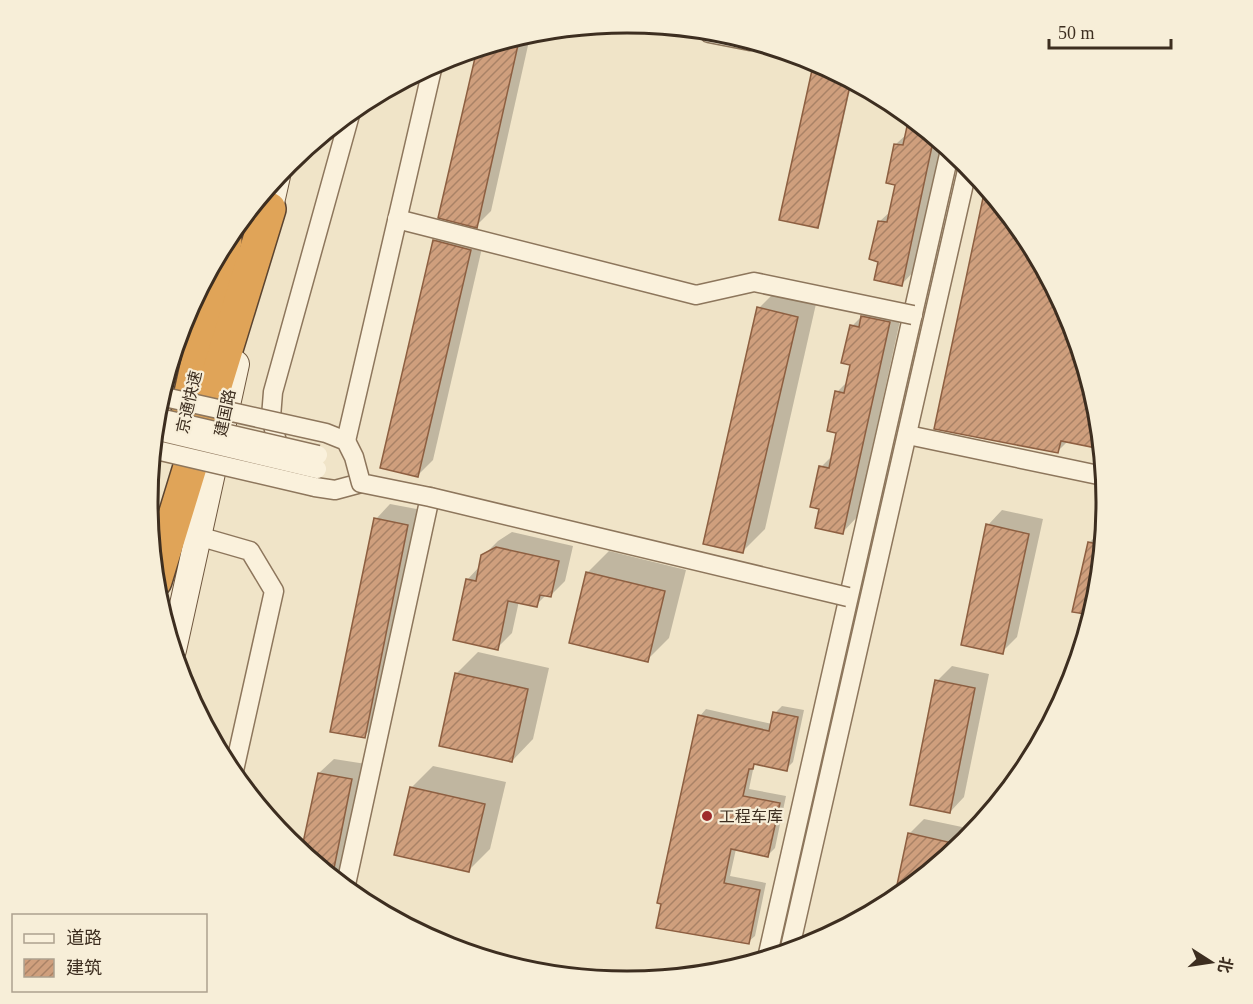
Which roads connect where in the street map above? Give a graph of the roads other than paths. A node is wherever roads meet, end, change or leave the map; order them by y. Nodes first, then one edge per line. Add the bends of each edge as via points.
1 (430, 76) edge
2 (347, 126) edge
3 (948, 160) edge
4 (968, 181) edge
5 (273, 194) edge
6 (270, 209) junction
7 (397, 219) junction
8 (219, 270) edge
9 (913, 315) junction
10 (170, 398) edge
11 (166, 419) edge
12 (163, 432) edge
13 (908, 435) junction
14 (346, 441) junction
15 (278, 446) junction
16 (161, 450) edge
17 (317, 470) junction
18 (1094, 474) edge
19 (361, 483) junction
20 (430, 497) junction
21 (159, 535) edge
22 (198, 536) junction
23 (162, 559) edge
24 (848, 597) junction
25 (176, 634) edge
26 (236, 761) edge
27 (347, 879) edge
28 (792, 940) edge
29 (769, 948) edge

1 - 7 street, bridge
2 - 15 street, bridge via 273,392 271,417
3 - 9 street
4 - 13 street
5 - 6 main road, 建国路
6 - 22 main road, 建国路
6 - 23 highway
7 - 9 street, bridge via 696,295 754,282
7 - 14 street, bridge
8 - 21 highway, 京通快速
9 - 24 street
10 - 14 street, bridge via 326,433
11 - 15 street, bridge
12 - 17 street, bridge
13 - 18 street
13 - 28 street
14 - 19 street, bridge
15 - 17 street, bridge
16 - 17 street, bridge
17 - 19 street via 335,490
19 - 20 street, bridge
20 - 24 street, bridge
20 - 27 street
22 - 25 main road, 建国路
22 - 26 street via 250,551 274,591
24 - 29 street

